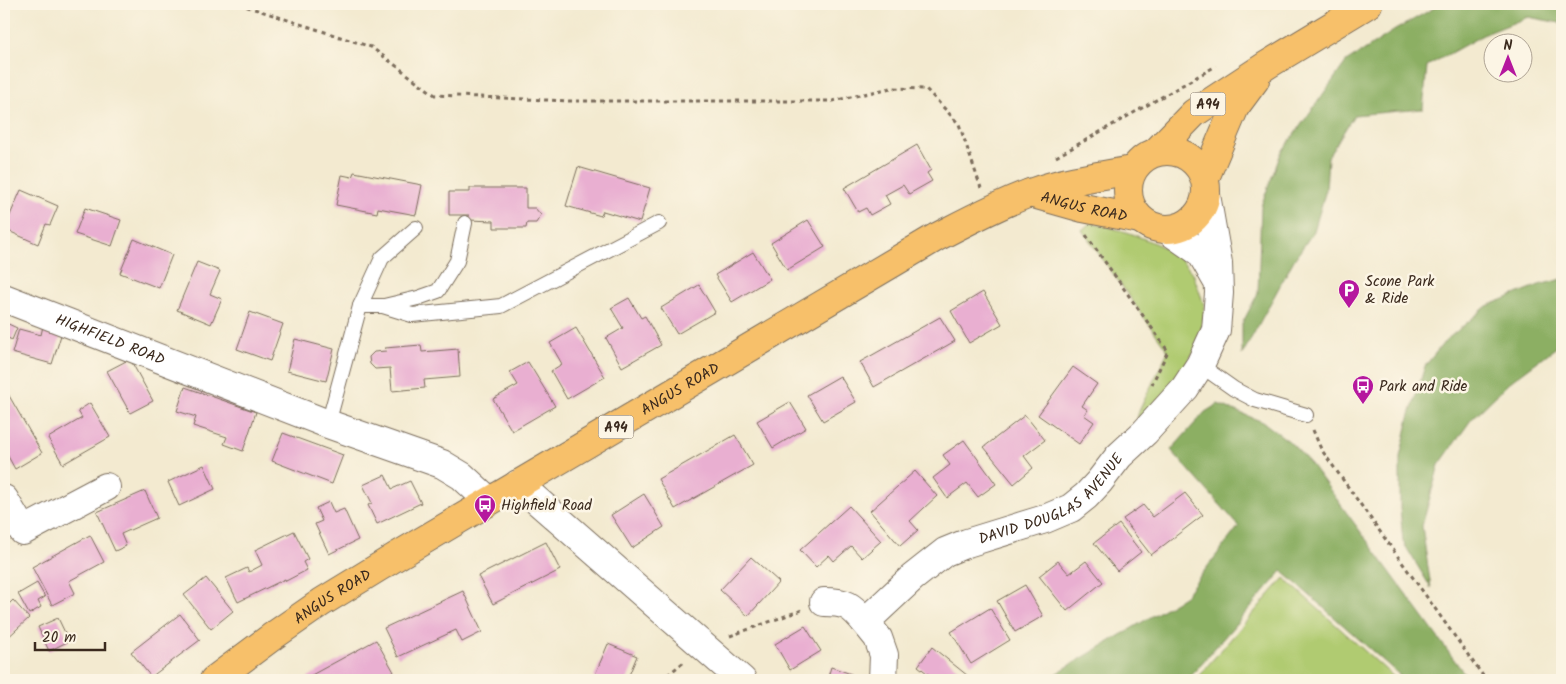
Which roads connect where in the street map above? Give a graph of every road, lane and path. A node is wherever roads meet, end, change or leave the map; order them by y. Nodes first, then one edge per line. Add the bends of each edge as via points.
1 (239, 4) edge
2 (1368, 4) edge
3 (1220, 63) dead end
4 (1267, 65) junction
5 (1157, 151) junction
6 (1048, 162) dead end
7 (1132, 170) junction
8 (1205, 187) junction
9 (1030, 193) junction
10 (1084, 208) junction
11 (988, 211) junction
12 (1140, 219) junction
13 (465, 223) dead end
14 (659, 223) dead end
15 (416, 228) dead end
16 (1168, 230) junction
17 (1218, 283) junction
18 (4, 298) edge
19 (360, 306) junction
20 (383, 306) junction
21 (1200, 365) junction
22 (1151, 385) dead end
23 (1306, 415) joint
24 (328, 424) junction
25 (518, 484) junction
26 (106, 487) dead end
27 (4, 499) edge
28 (489, 502) junction
29 (824, 602) joint
30 (865, 622) junction
31 (703, 646) junction
32 (214, 680) edge
33 (661, 680) edge
34 (742, 680) edge
35 (883, 680) edge
36 (1486, 680) edge

1 - 11 path via 371,47 435,95 569,102 833,102 891,88 926,90 959,124
2 - 4 main road, A94
3 - 6 path
4 - 5 main road, A94 via 1194,113
4 - 8 main road, A94 via 1234,106
5 - 7 main road, A94 via 1147,155
5 - 8 main road via 1169,150 1191,159 1200,168
7 - 9 main road, ANGUS ROAD / A94
7 - 12 main road via 1127,196
8 - 16 main road, A94 via 1203,206 1197,216 1179,228
8 - 17 street, DAVID DOUGLAS AVENUE via 1218,263
9 - 10 main road, ANGUS ROAD
9 - 11 main road, ANGUS ROAD / A94
10 - 12 main road, ANGUS ROAD
10 - 22 path via 1082,230 1168,351
11 - 25 main road, ANGUS ROAD / A94 via 935,238
12 - 16 main road via 1148,225
13 - 20 lane via 458,261 438,291
14 - 20 lane via 501,306 412,316
15 - 19 lane via 382,258
16 - 17 street via 1200,252
17 - 21 street, DAVID DOUGLAS AVENUE via 1216,330
18 - 24 street, HIGHFIELD ROAD
19 - 20 lane
19 - 24 lane
21 - 23 lane via 1255,400
21 - 30 street, DAVID DOUGLAS AVENUE via 1186,388 1119,456 1086,496 1071,508 945,552
23 - 36 path via 1321,449
24 - 28 street, HIGHFIELD ROAD via 442,464 462,476
25 - 28 main road, ANGUS ROAD / A94
25 - 31 street
26 - 27 street via 23,531
28 - 32 main road, ANGUS ROAD / A94 via 322,602
29 - 30 street via 839,602 854,608
29 - 31 path
30 - 35 street via 878,638 884,655
31 - 33 path
31 - 34 street

